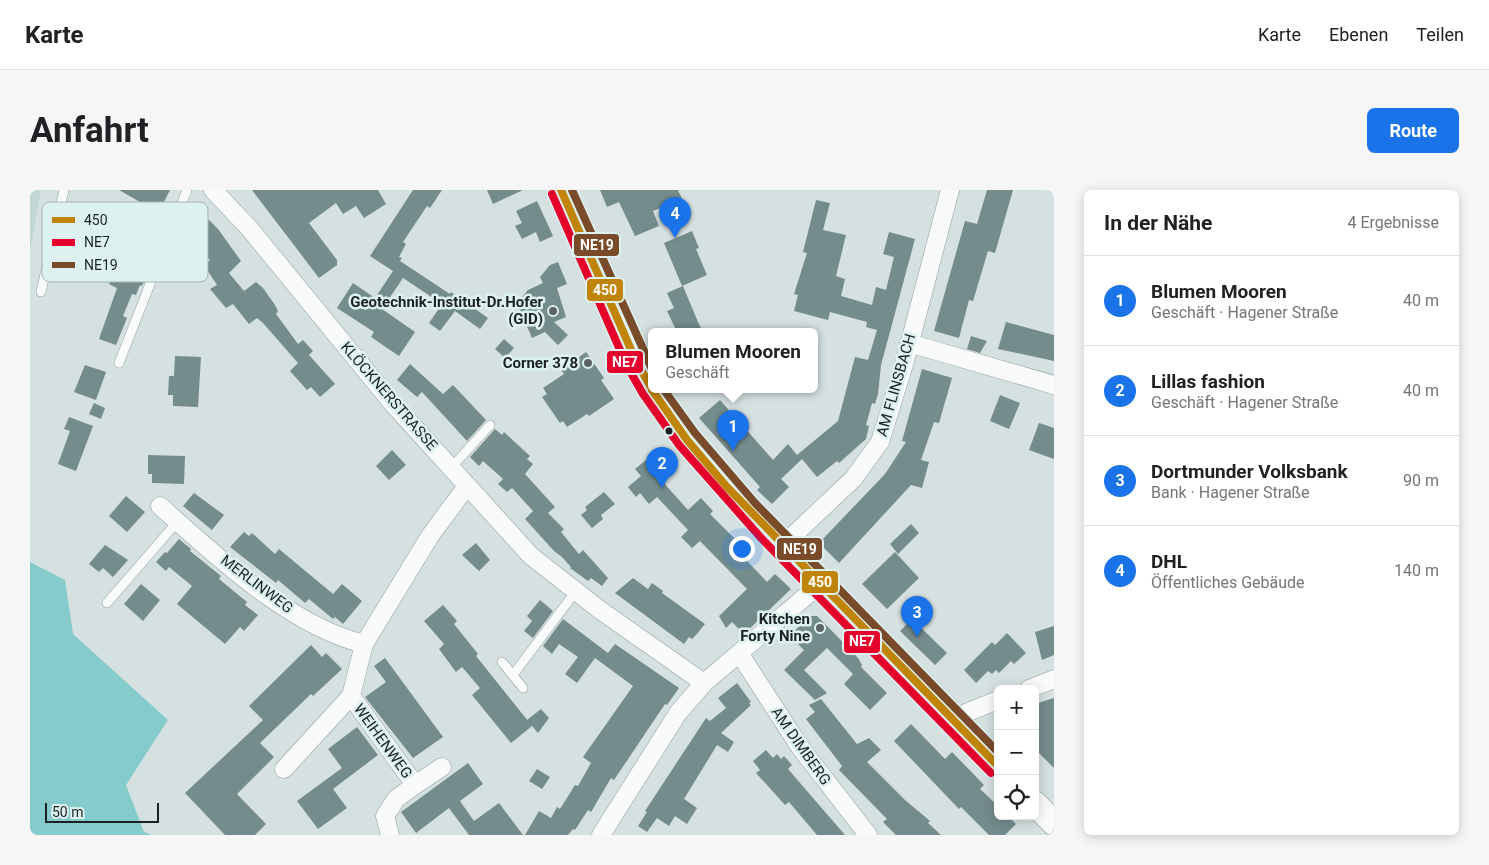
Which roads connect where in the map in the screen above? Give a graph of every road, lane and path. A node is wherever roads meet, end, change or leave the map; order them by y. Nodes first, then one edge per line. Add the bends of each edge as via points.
1 (187, 190) edge
2 (213, 190) edge
3 (562, 190) edge
4 (950, 190) edge
5 (182, 202) edge
6 (43, 282) edge
7 (151, 282) edge
8 (41, 292) dead end
9 (909, 343) junction
10 (119, 362) dead end
11 (648, 384) edge
12 (1054, 385) edge
13 (654, 393) edge
14 (490, 425) dead end
15 (450, 468) junction
16 (467, 486) junction
17 (160, 506) dead end
18 (178, 522) junction
19 (782, 546) junction
20 (819, 585) junction
21 (576, 591) junction
22 (107, 603) dead end
23 (364, 644) junction
24 (739, 653) junction
25 (502, 662) dead end
26 (513, 675) junction
27 (1054, 679) edge
28 (704, 683) junction
29 (1039, 685) edge
30 (523, 688) dead end
31 (350, 696) junction
32 (994, 702) edge
33 (951, 719) junction
34 (994, 762) edge
35 (442, 767) dead end
36 (284, 769) dead end
37 (415, 785) junction
38 (1039, 808) edge
39 (1054, 823) edge
40 (390, 835) edge
41 (601, 835) edge
42 (868, 835) edge

1 - 5 lane
2 - 15 street, KLÖCKNERSTRASSE
3 - 11 main road via 610,305
4 - 9 street, AM FLINSBACH
6 - 8 lane
7 - 10 lane
9 - 12 street
9 - 19 street, AM FLINSBACH via 880,442 854,479
13 - 19 main road via 703,461
14 - 15 lane
15 - 16 street, KLÖCKNERSTRASSE
16 - 21 street, KLÖCKNERSTRASSE via 531,556
16 - 23 street via 430,536
17 - 18 street, MERLINWEG
18 - 22 lane
18 - 23 street, MERLINWEG via 243,577 313,626
19 - 20 main road
20 - 24 street
20 - 33 main road
21 - 26 lane
21 - 28 street, KLÖCKNERSTRASSE
23 - 31 street
24 - 28 street
24 - 42 street, AM DIMBERG via 800,747
25 - 26 lane
26 - 30 lane
27 - 29 street
28 - 41 street via 678,713
31 - 36 street
31 - 37 street, WEIHENWEG
32 - 33 street
33 - 34 main road
35 - 37 street, WEIHENWEG
37 - 40 street, WEIHENWEG via 396,799 384,816
38 - 39 main road

